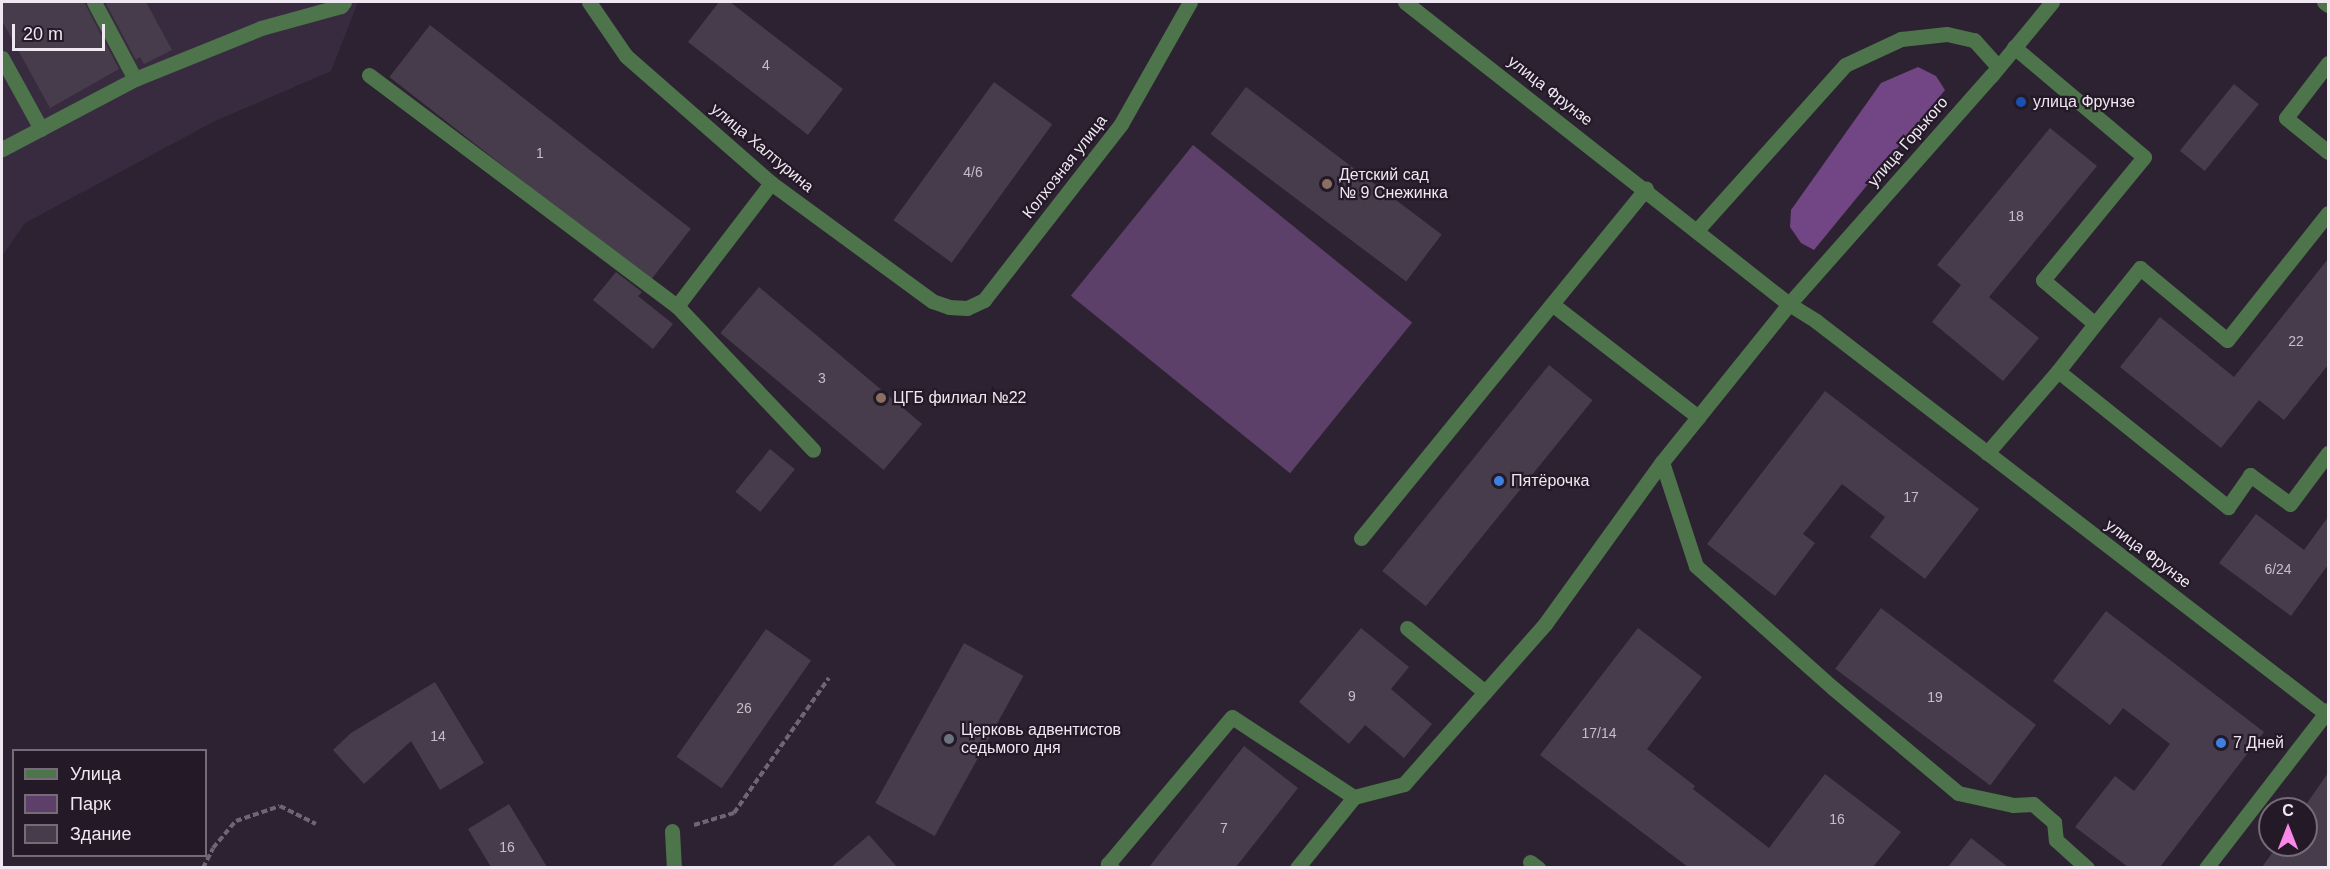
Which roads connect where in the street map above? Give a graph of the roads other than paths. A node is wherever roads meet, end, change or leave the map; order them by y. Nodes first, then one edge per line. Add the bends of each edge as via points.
1 (94, 2) edge
2 (589, 2) edge
3 (1190, 2) edge
4 (1405, 2) edge
5 (2052, 2) edge
6 (2324, 2) edge
7 (343, 4) edge
8 (2328, 5) edge
9 (2014, 47) junction
10 (2, 58) edge
11 (2328, 63) edge
12 (1998, 68) junction
13 (369, 75) dead end
14 (135, 79) junction
15 (41, 129) junction
16 (2, 149) edge
17 (2328, 152) edge
18 (771, 183) junction
19 (1646, 189) junction
20 (2328, 213) edge
21 (1698, 229) junction
22 (932, 302) joint
23 (1552, 304) junction
24 (1790, 304) junction
25 (677, 306) junction
26 (2095, 324) junction
27 (2058, 371) junction
28 (1698, 417) junction
29 (813, 450) dead end
30 (1987, 453) junction
31 (2328, 453) edge
32 (1662, 462) junction
33 (1361, 538) dead end
34 (1407, 628) dead end
35 (1485, 692) junction
36 (2328, 712) edge
37 (1354, 797) junction
38 (672, 831) road end
39 (1305, 865) edge
40 (674, 867) edge
41 (1112, 867) edge
42 (2087, 867) edge
43 (2206, 867) edge

1 - 14 street
2 - 18 street, улица Халтурина via 626,56
3 - 22 street, Колхозная улица via 1121,124 984,300 967,308
4 - 19 street, улица Фрунзе
5 - 9 street, улица Горького
6 - 8 street
7 - 14 street via 261,28
9 - 12 street, улица Горького
9 - 26 street via 2144,157 2043,280
10 - 15 street
11 - 17 street via 2286,118
12 - 21 street via 1974,40 1947,34 1901,39 1845,65
12 - 24 street, улица Горького
13 - 25 street
14 - 15 street
15 - 16 street
18 - 22 street, улица Халтурина
18 - 25 street
19 - 21 street, улица Фрунзе
19 - 23 street
20 - 26 street via 2227,340 2140,268
21 - 24 street, улица Фрунзе
23 - 28 street
23 - 33 street
24 - 28 street, улица Горького
24 - 30 street, улица Фрунзе
25 - 29 street
26 - 27 street
27 - 30 street
27 - 31 street via 2228,507 2250,475 2290,504
28 - 32 street, улица Горького
30 - 36 street, улица Фрунзе
32 - 35 street, улица Горького via 1545,624
32 - 42 street via 1696,566 1958,793 2013,805 2033,804 2054,822 2056,840
34 - 35 street
35 - 37 street, улица Горького via 1404,784
36 - 43 street
37 - 39 street
37 - 41 street via 1232,717 1108,864
38 - 40 street

